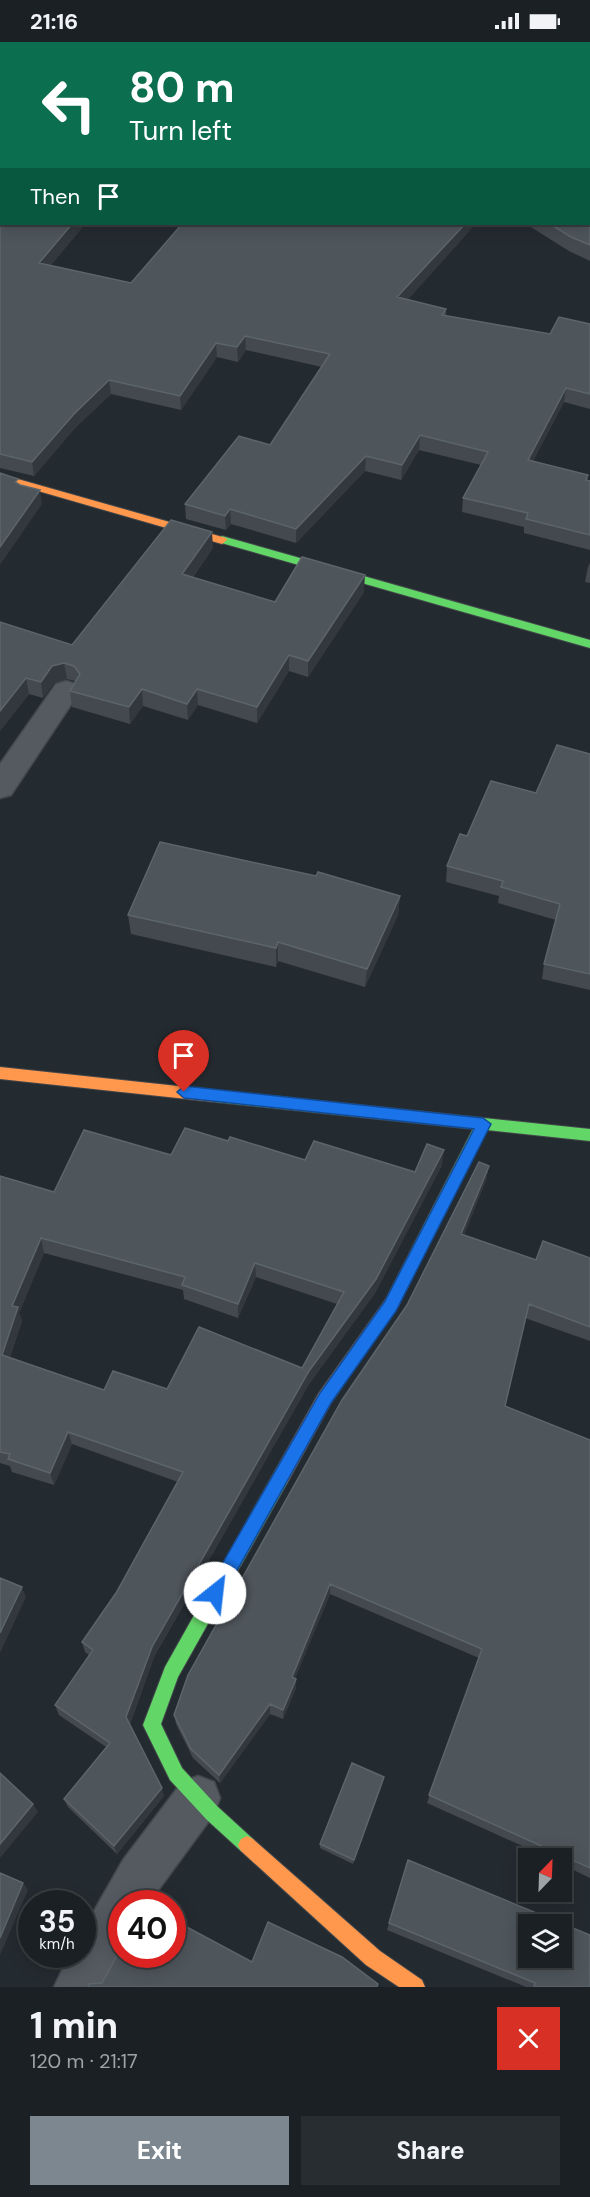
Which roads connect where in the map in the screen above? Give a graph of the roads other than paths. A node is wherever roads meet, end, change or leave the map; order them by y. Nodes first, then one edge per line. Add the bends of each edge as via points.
1 (0, 477) edge
2 (590, 644) edge
3 (66, 691) dead end
4 (0, 787) edge
5 (0, 1073) edge
6 (483, 1124) junction
7 (590, 1135) edge
8 (198, 1798) junction
9 (131, 1890) edge
10 (108, 1931) edge
11 (77, 1987) edge
12 (415, 1987) edge

1 - 2 street
3 - 4 street
5 - 6 street
6 - 7 street
6 - 8 street via 390,1306 325,1398 171,1672 152,1725 176,1774
8 - 9 street
8 - 12 street via 373,1958
10 - 11 street

